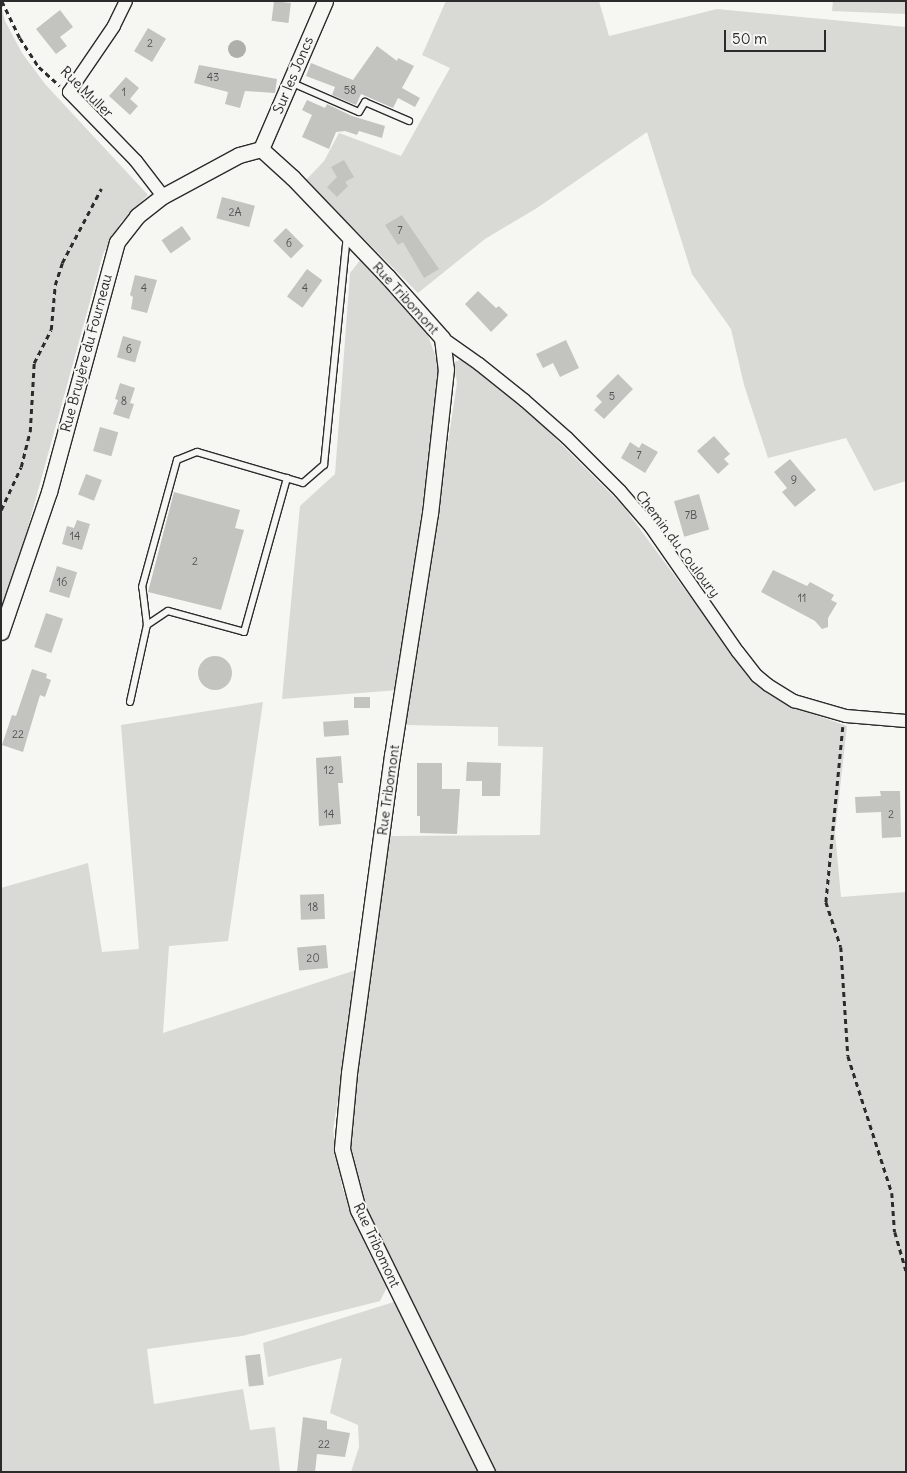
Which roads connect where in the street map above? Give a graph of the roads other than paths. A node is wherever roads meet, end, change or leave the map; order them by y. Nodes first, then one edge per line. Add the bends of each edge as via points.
1 (126, 1) edge
2 (325, 1) edge
3 (290, 82) junction
4 (409, 121) dead end
5 (261, 149) junction
6 (163, 196) junction
7 (347, 236) junction
8 (442, 338) junction
9 (287, 478) junction
10 (147, 626) junction
11 (1, 632) edge
12 (130, 702) dead end
13 (906, 720) edge
14 (488, 1472) edge

1 - 6 street, Rue Muller via 114,26 69,92 136,161
2 - 3 street, Sur les Joncs
3 - 4 lane via 359,112 365,102
3 - 5 street, Sur les Joncs
5 - 6 street, Rue Bruyère du Fourneau via 239,155
5 - 7 street, Rue Tribomont
6 - 11 street, Rue Bruyère du Fourneau via 136,216 117,242 49,492
7 - 8 street, Rue Tribomont
7 - 9 lane via 324,465 303,483
8 - 13 street, Chemin du Couloury via 524,400 568,438 620,491 651,527 757,676 794,701 846,716
8 - 14 street, Rue Tribomont via 446,369 430,513 392,755 342,1149 358,1210
9 - 10 lane via 244,632 168,611
9 - 10 lane via 197,452 177,460 142,586
10 - 12 lane

